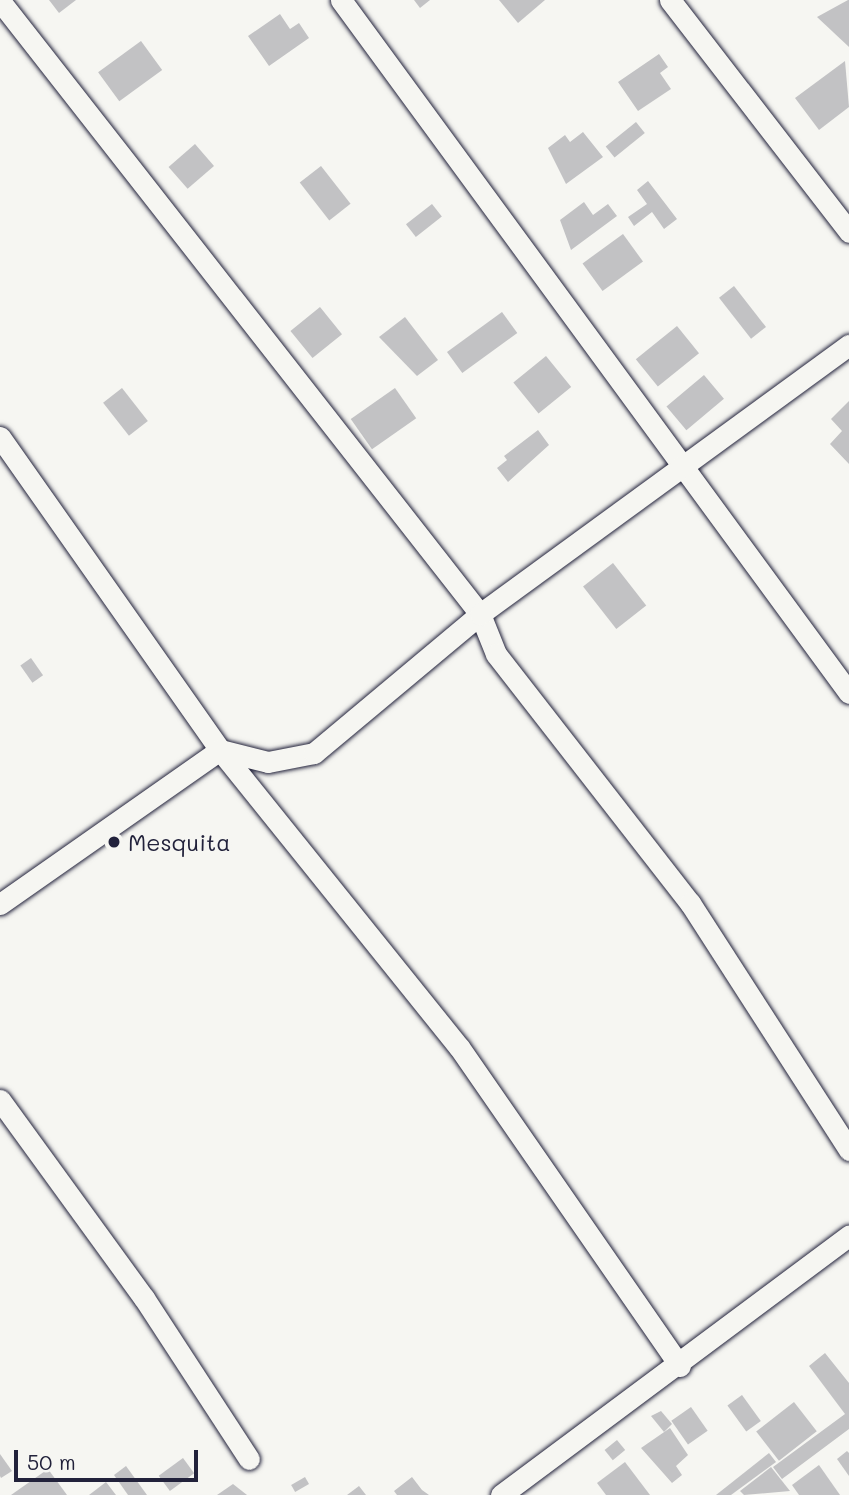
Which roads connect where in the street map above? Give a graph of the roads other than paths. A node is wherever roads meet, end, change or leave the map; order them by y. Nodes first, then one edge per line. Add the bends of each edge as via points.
1 (341, 0) edge
2 (670, 0) edge
3 (0, 1) edge
4 (849, 232) edge
5 (849, 345) edge
6 (0, 437) edge
7 (686, 467) junction
8 (480, 614) junction
9 (849, 693) edge
10 (220, 750) junction
11 (0, 904) edge
12 (0, 1100) edge
13 (849, 1150) edge
14 (849, 1236) edge
15 (680, 1366) junction
16 (249, 1459) dead end
17 (501, 1495) edge

1 - 7 street
2 - 4 street
3 - 8 street
5 - 7 street
6 - 10 street
7 - 8 street
7 - 9 street
8 - 10 street via 314,752 268,762
8 - 13 street via 496,654 690,903
10 - 11 street
10 - 15 street via 459,1047
12 - 16 street via 144,1298
14 - 15 street
15 - 17 street

